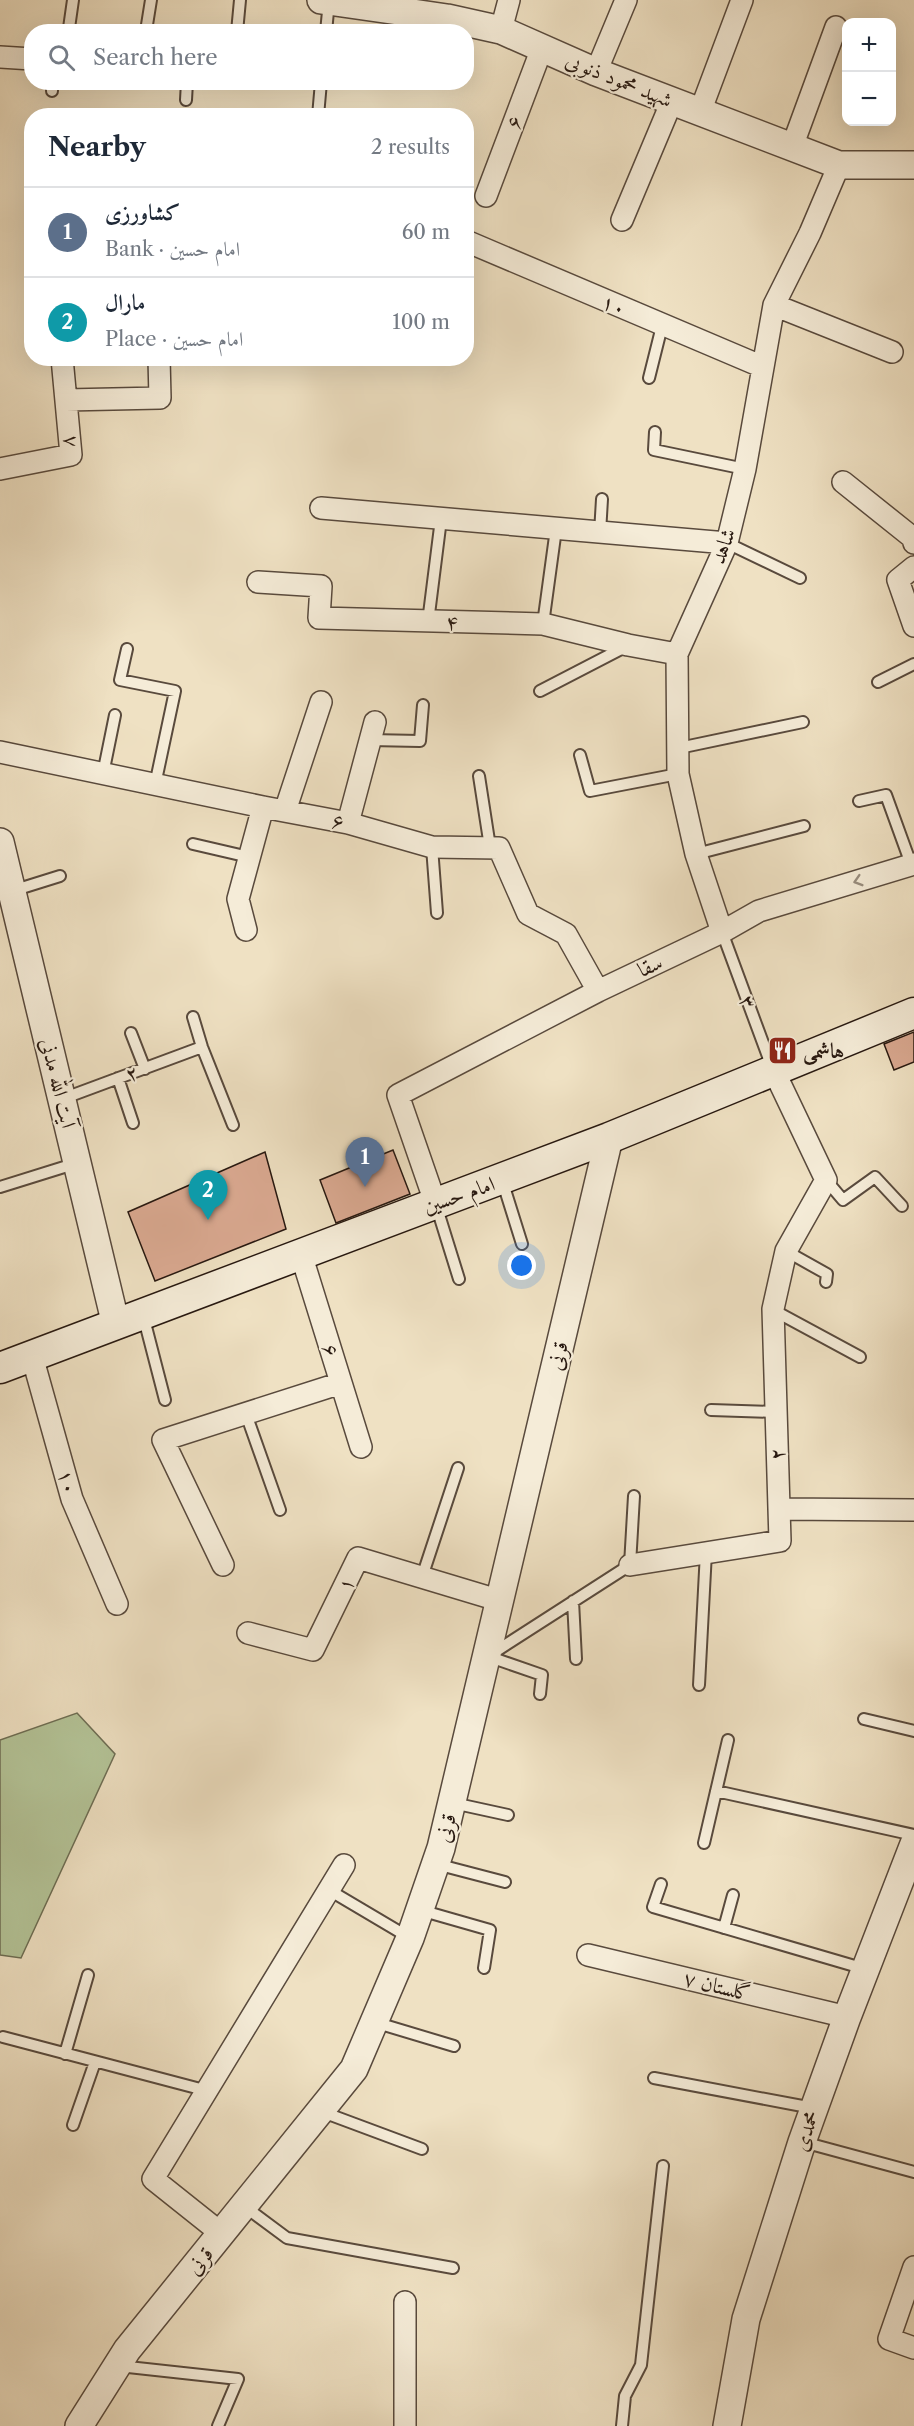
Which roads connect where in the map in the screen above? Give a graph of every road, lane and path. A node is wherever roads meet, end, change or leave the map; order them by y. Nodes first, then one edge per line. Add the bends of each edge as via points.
1 (73, 0) edge
2 (151, 0) edge
3 (240, 0) edge
4 (509, 0) edge
5 (626, 0) edge
6 (742, 0) edge
7 (325, 1) edge
8 (446, 9) edge
9 (70, 24) edge
10 (147, 24) edge
11 (238, 24) edge
12 (326, 24) edge
13 (836, 27) dead end
14 (501, 30) junction
15 (542, 48) junction
16 (0, 57) edge
17 (24, 58) edge
18 (596, 72) junction
19 (187, 90) edge
20 (320, 90) edge
21 (186, 100) dead end
22 (672, 101) junction
23 (319, 108) edge
24 (700, 112) junction
25 (792, 147) junction
26 (839, 165) junction
27 (914, 165) edge
28 (486, 196) dead end
29 (621, 220) dead end
30 (474, 244) edge
31 (774, 305) junction
32 (662, 326) junction
33 (892, 352) dead end
34 (63, 366) edge
35 (159, 366) edge
36 (763, 367) junction
37 (649, 378) dead end
38 (66, 400) junction
39 (655, 432) dead end
40 (0, 469) edge
41 (745, 469) junction
42 (843, 482) dead end
43 (602, 499) dead end
44 (321, 508) dead end
45 (441, 519) junction
46 (556, 530) junction
47 (600, 533) junction
48 (914, 538) edge
49 (727, 543) junction
50 (914, 543) edge
51 (914, 567) edge
52 (800, 578) dead end
53 (258, 582) dead end
54 (428, 622) junction
55 (543, 624) junction
56 (914, 626) edge
57 (628, 645) junction
58 (127, 649) dead end
59 (677, 654) junction
60 (914, 664) edge
61 (878, 682) dead end
62 (540, 691) dead end
63 (321, 702) dead end
64 (423, 705) dead end
65 (116, 715) dead end
66 (803, 722) dead end
67 (372, 731) joint
68 (678, 748) junction
69 (0, 753) edge
70 (580, 755) dead end
71 (103, 774) junction
72 (678, 774) junction
73 (479, 776) dead end
74 (155, 785) junction
75 (859, 801) dead end
76 (263, 807) junction
77 (285, 812) junction
78 (348, 823) junction
79 (804, 826) dead end
80 (0, 842) edge
81 (193, 844) dead end
82 (432, 847) junction
83 (490, 847) junction
84 (696, 854) junction
85 (249, 857) junction
86 (913, 864) edge
87 (60, 876) dead end
88 (6, 893) edge
89 (437, 913) dead end
90 (246, 930) dead end
91 (722, 932) junction
92 (598, 991) junction
93 (914, 1013) edge
94 (193, 1017) dead end
95 (131, 1032) dead end
96 (202, 1047) junction
97 (145, 1069) junction
98 (774, 1071) junction
99 (118, 1078) junction
100 (62, 1099) junction
101 (133, 1123) dead end
102 (233, 1125) dead end
103 (609, 1138) junction
104 (77, 1163) junction
105 (502, 1180) junction
106 (826, 1180) junction
107 (0, 1187) edge
108 (435, 1202) junction
109 (902, 1206) dead end
110 (522, 1244) dead end
111 (786, 1251) junction
112 (301, 1254) junction
113 (459, 1279) dead end
114 (826, 1282) dead end
115 (773, 1309) junction
116 (130, 1320) junction
117 (32, 1356) junction
118 (860, 1357) dead end
119 (0, 1368) edge
120 (341, 1383) junction
121 (165, 1400) dead end
122 (711, 1410) dead end
123 (776, 1413) junction
124 (246, 1414) junction
125 (361, 1447) dead end
126 (458, 1468) dead end
127 (634, 1496) dead end
128 (779, 1509) junction
129 (280, 1510) dead end
130 (914, 1510) edge
131 (706, 1552) junction
132 (630, 1564) junction
133 (223, 1565) dead end
134 (422, 1577) junction
135 (501, 1601) junction
136 (573, 1601) junction
137 (117, 1604) dead end
138 (248, 1633) dead end
139 (488, 1656) junction
140 (576, 1659) dead end
141 (699, 1685) dead end
142 (540, 1694) dead end
143 (864, 1719) dead end
144 (914, 1731) edge
145 (728, 1740) dead end
146 (716, 1791) junction
147 (452, 1803) junction
148 (508, 1815) dead end
149 (914, 1835) edge
150 (704, 1843) dead end
151 (914, 1844) edge
152 (436, 1864) junction
153 (344, 1865) dead end
154 (505, 1882) dead end
155 (661, 1884) dead end
156 (329, 1890) junction
157 (733, 1895) dead end
158 (420, 1910) junction
159 (724, 1928) junction
160 (410, 1938) junction
161 (588, 1955) dead end
162 (484, 1968) dead end
163 (866, 1969) junction
164 (88, 1975) dead end
165 (847, 2017) junction
166 (374, 2022) junction
167 (3, 2037) dead end
168 (454, 2046) dead end
169 (65, 2054) junction
170 (95, 2062) junction
171 (654, 2078) dead end
172 (208, 2091) junction
173 (814, 2108) junction
174 (320, 2111) junction
175 (73, 2125) dead end
176 (802, 2142) junction
177 (422, 2149) dead end
178 (663, 2166) dead end
179 (914, 2172) edge
180 (244, 2205) junction
181 (222, 2234) junction
182 (914, 2267) edge
183 (453, 2268) dead end
184 (405, 2302) dead end
185 (914, 2348) edge
186 (117, 2366) junction
187 (79, 2426) edge
188 (218, 2426) edge
189 (405, 2426) edge
190 (622, 2426) edge
191 (727, 2426) edge

1 - 9 lane
2 - 10 lane
3 - 11 lane
4 - 14 street
5 - 18 street
6 - 24 street
7 - 8 street, شهید محمود ذنوبی
7 - 12 lane
8 - 14 street, شهید محمود ذنوبی
13 - 25 street
14 - 15 street, شهید محمود ذنوبی
15 - 18 street, شهید محمود ذنوبی
15 - 28 street, ۶
16 - 17 street
18 - 22 street, شهید محمود ذنوبی
19 - 21 lane
20 - 23 lane
22 - 24 street, شهید محمود ذنوبی
22 - 29 street
24 - 25 street, شهید محمود ذنوبی
25 - 26 street, شهید محمود ذنوبی
26 - 27 street, شهید محمود ذنوبی
26 - 31 street, شاهد
30 - 32 street, ۱۰
31 - 33 street
31 - 36 street, شاهد
32 - 36 street, ۱۰
32 - 37 lane
34 - 38 street, ۸
35 - 38 street via 160,398
36 - 41 street, شاهد
38 - 40 street, ۸ via 71,455
39 - 41 lane via 654,450
41 - 49 street, شاهد
42 - 48 street
43 - 47 lane
44 - 45 street
45 - 46 street
45 - 54 lane
46 - 47 street
46 - 55 lane
47 - 49 street
48 - 50 street
49 - 52 lane
49 - 59 street, شاهد
51 - 56 street via 898,580
53 - 54 street, ۴ via 321,586 319,618
54 - 55 street, ۴
55 - 57 street, ۴
57 - 59 street, ۴
57 - 62 lane
58 - 74 lane via 120,680 175,691
59 - 68 street, شاهد
60 - 61 lane
63 - 77 street
64 - 67 lane via 420,741
65 - 71 lane
66 - 68 lane
67 - 78 street
68 - 72 street, شاهد
69 - 71 street, ۶
70 - 72 lane via 590,791
71 - 74 street, ۶
72 - 84 street, شاهد
73 - 83 lane
74 - 76 street, ۶
75 - 86 lane via 886,795
76 - 77 street, ۶
76 - 85 street
77 - 78 street, ۶
78 - 82 street, ۶
79 - 84 lane
80 - 88 street, آیت الله مدنی
81 - 85 lane
82 - 83 street, ۶
82 - 89 lane
83 - 92 street via 499,848 528,914 566,934
84 - 91 street, شاهد
85 - 90 street via 238,899
86 -> 91 street, سقا via 759,911
87 - 88 lane
88 - 100 street, آیت الله مدنی
91 - 92 street, سقا
91 - 98 lane, ۳
92 - 108 street, سقا via 398,1095
93 - 98 main road, امام حسین
94 - 96 lane
95 - 97 lane
96 - 97 lane, ۲
96 - 102 lane
97 - 99 lane, ۲
98 - 103 main road, امام حسین
98 - 106 street
99 - 100 lane, ۲
99 - 101 lane
100 - 104 street, آیت الله مدنی
103 - 105 main road, امام حسین
103 - 135 street, قرنی
104 - 107 lane
104 - 116 street, آیت الله مدنی
105 - 108 main road, امام حسین
105 - 110 lane
106 - 109 lane via 843,1200 875,1177
106 - 111 street, ۲
108 - 112 main road, امام حسین
108 - 113 lane
111 - 114 lane via 827,1274
111 - 115 street, ۲
112 - 116 main road, امام حسین
112 - 120 street, ۶
115 - 118 lane
115 - 123 street, ۲
116 - 117 main road, امام حسین
116 - 121 lane
117 - 119 main road, امام حسین
117 - 137 street, ۱۰ via 72,1498
120 - 124 street
120 - 125 street, ۶
122 - 123 lane
123 - 128 street, ۲
124 - 129 lane
124 - 133 street via 163,1440
126 - 134 lane
127 - 132 lane
128 - 130 street
128 - 131 street, ۲ via 780,1541
131 - 132 street, ۲
131 - 141 lane
132 - 136 lane, ۲
134 - 135 street, ۱
134 - 138 street, ۱ via 358,1558 313,1650
135 - 139 street, قرنی
136 - 139 lane, ۲
136 - 140 lane
139 - 142 lane via 542,1675
139 - 147 street, قرنی
143 - 144 lane
145 - 146 lane
146 - 149 lane
146 - 150 lane
147 - 148 lane
147 - 152 street, قرنی
151 - 163 street, محمدی
152 - 154 lane
152 - 158 street, قرنی
153 - 156 street
155 - 159 lane via 653,1907
156 - 160 lane
156 - 172 street
157 - 159 lane
158 - 160 street, قرنی
158 - 162 lane via 490,1930
159 - 163 lane
160 - 166 street, قرنی
161 - 165 street, گلستان ۷
163 - 165 street, محمدی
164 - 169 lane
165 - 173 street, محمدی
166 - 168 lane
166 - 174 street, قرنی via 354,2069
167 - 169 lane
169 - 170 lane
170 - 172 lane
170 - 175 lane
171 - 173 lane
172 - 181 street via 153,2179
173 - 176 street, محمدی
174 - 177 lane
174 - 180 street, قرنی
176 - 179 lane
176 - 191 street, محمدی via 746,2319
178 - 190 lane via 640,2365 625,2396
180 - 181 street, قرنی
180 - 183 lane via 287,2238
181 - 186 street, قرنی
182 - 185 street via 889,2340
184 - 189 street
186 - 187 street, قرنی
186 - 188 lane via 238,2379

